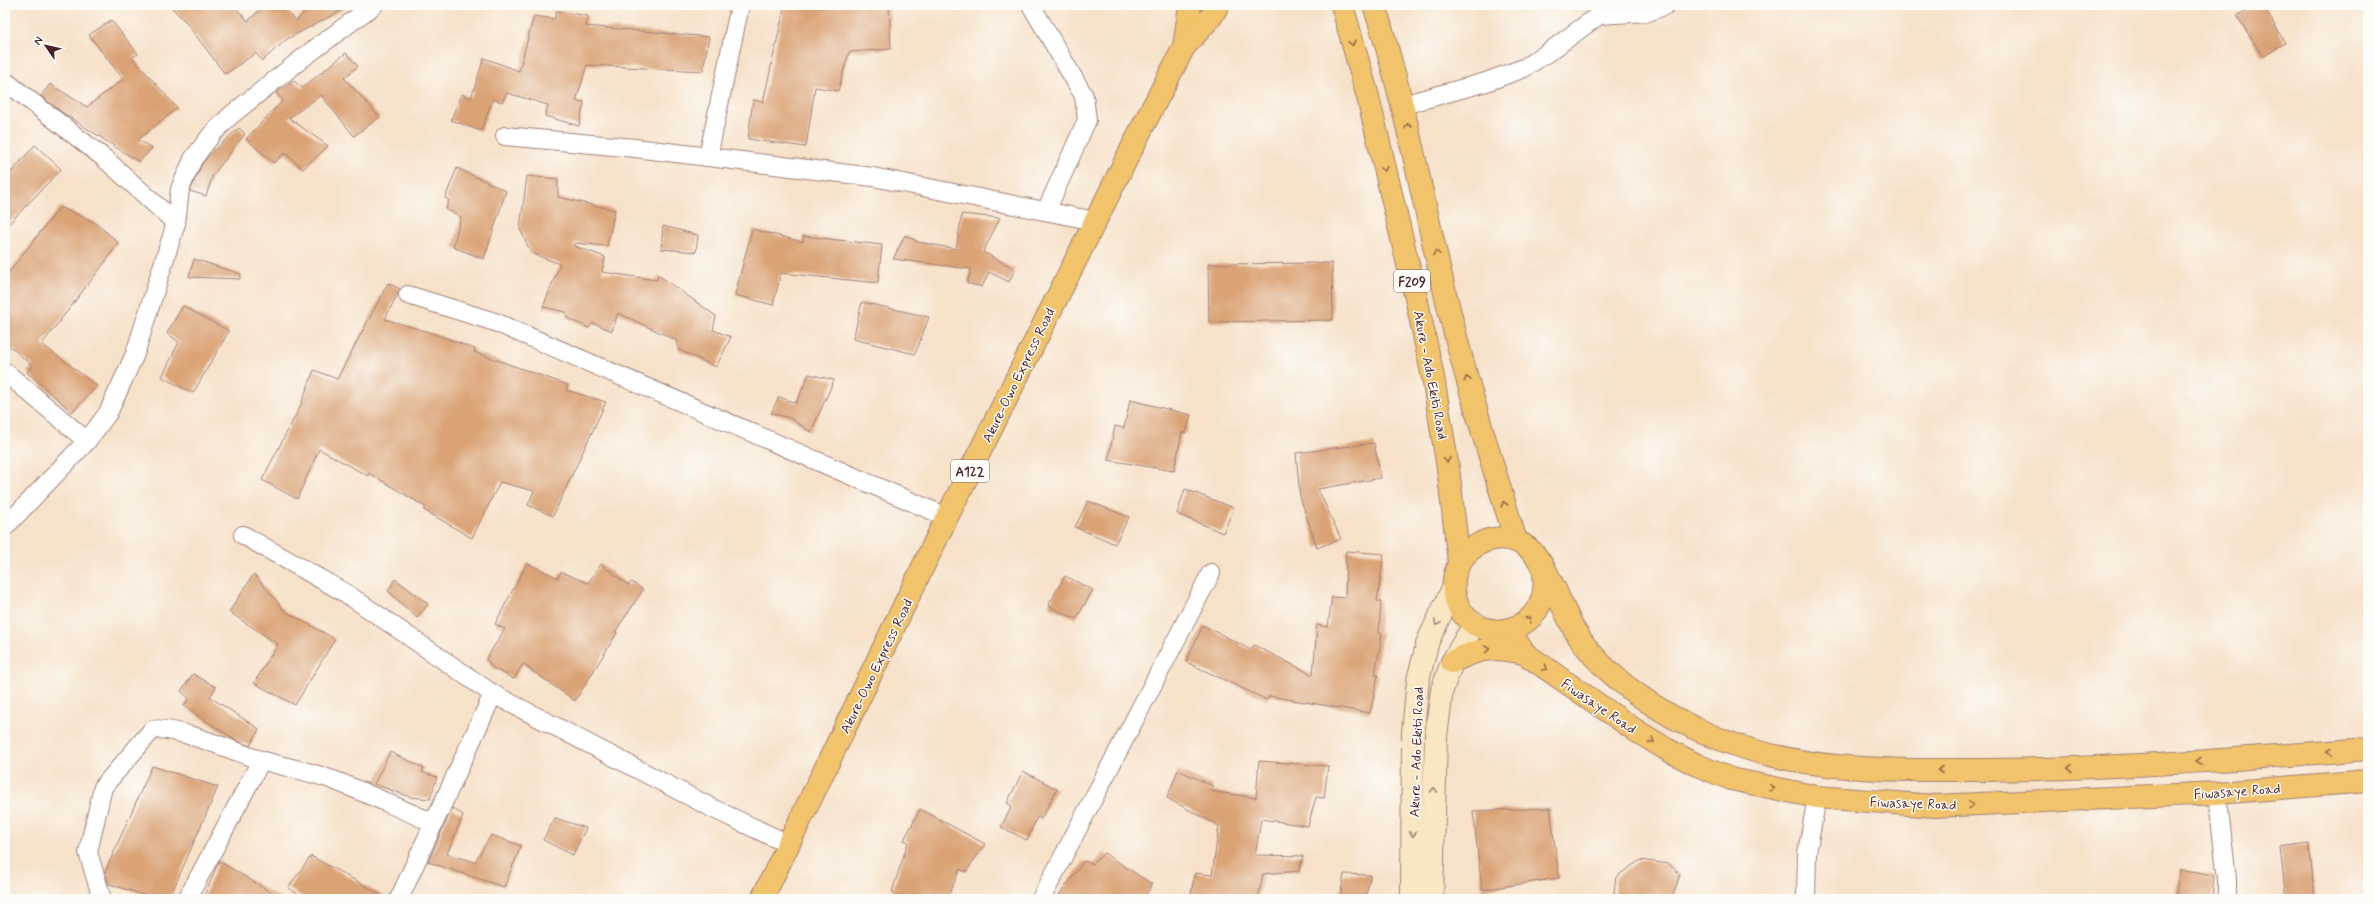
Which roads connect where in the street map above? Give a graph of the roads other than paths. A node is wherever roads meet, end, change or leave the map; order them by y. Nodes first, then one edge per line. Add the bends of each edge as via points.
1 (374, 5) edge
2 (740, 5) edge
3 (1031, 5) edge
4 (1190, 5) edge
5 (1218, 5) edge
6 (1342, 5) edge
7 (1374, 5) edge
8 (1666, 5) edge
9 (1184, 47) junction
10 (5, 81) edge
11 (1403, 105) junction
12 (505, 136) dead end
13 (708, 157) junction
14 (1046, 211) junction
15 (1095, 221) junction
16 (176, 223) junction
17 (408, 295) dead end
18 (5, 372) edge
19 (87, 441) junction
20 (947, 517) junction
21 (5, 527) edge
22 (243, 535) dead end
23 (1516, 541) junction
24 (1459, 562) junction
25 (1543, 568) junction
26 (1211, 573) dead end
27 (1453, 588) junction
28 (1475, 624) junction
29 (1509, 630) junction
30 (1524, 653) junction
31 (1452, 662) junction
32 (493, 694) junction
33 (2368, 749) edge
34 (261, 761) junction
35 (2368, 780) edge
36 (2217, 793) junction
37 (1817, 797) junction
38 (434, 823) junction
39 (790, 844) junction
40 (102, 899) edge
41 (187, 899) edge
42 (399, 899) edge
43 (762, 899) edge
44 (1041, 899) edge
45 (1412, 899) edge
46 (1432, 899) edge
47 (1806, 899) edge
48 (2227, 899) edge

1 - 16 street via 230,116 212,134 193,159 180,189
2 - 13 street
3 - 14 street via 1084,96 1087,120
4 - 9 main road, Akure-Owo Express Road / A122
5 - 9 main road, Akure-Owo Express Road / A122 via 1211,17
6 -> 24 main road, Akure - Ado Ekiti Road / F209 via 1368,97 1428,354 1441,419
7 - 11 main road, F209
8 - 11 street via 1648,12 1599,15 1524,68 1486,82
9 - 15 main road, Akure-Owo Express Road / A122
10 - 16 street via 104,158
23 -> 11 main road, F209 via 1475,412
12 - 13 street
13 - 14 street via 873,177
14 - 15 street
15 - 20 main road, Akure-Owo Express Road / A122
16 - 19 street via 135,354 108,413
17 - 20 street via 495,322
18 - 19 street
19 - 21 street
20 - 39 main road, Akure-Owo Express Road / A122
22 - 32 street via 347,594
23 - 24 main road via 1490,539 1467,552
23 - 25 main road via 1536,557
24 - 27 main road via 1454,574
29 -> 25 main road via 1532,618 1540,607 1544,595
33 -> 25 main road via 2038,770 1875,770 1801,762 1741,747 1704,732 1677,720 1625,684 1589,651 1574,630
26 - 44 street
27 - 28 main road via 1462,612
27 -> 45 main road, Akure - Ado Ekiti Road via 1428,641 1418,680 1414,732
28 - 29 main road via 1495,631
28 - 31 main road, Akure - Ado Ekiti Road
29 - 30 main road, Fiwasaye Road
31 -> 30 main road via 1486,649 1502,648
30 -> 37 main road, Fiwasaye Road via 1635,730 1697,765 1731,780
46 -> 31 main road, Akure - Ado Ekiti Road via 1436,736 1442,690
32 - 38 street
32 - 39 street via 716,810
34 - 38 street via 332,780
34 - 40 street via 162,728 152,730 103,787 88,852
34 - 41 street
35 - 36 main road, Fiwasaye Road
37 -> 36 main road, Fiwasaye Road via 1935,806
36 - 48 street via 2228,879
37 - 47 street via 1807,853
38 - 42 street
39 - 43 main road, Akure-Owo Express Road / A122

